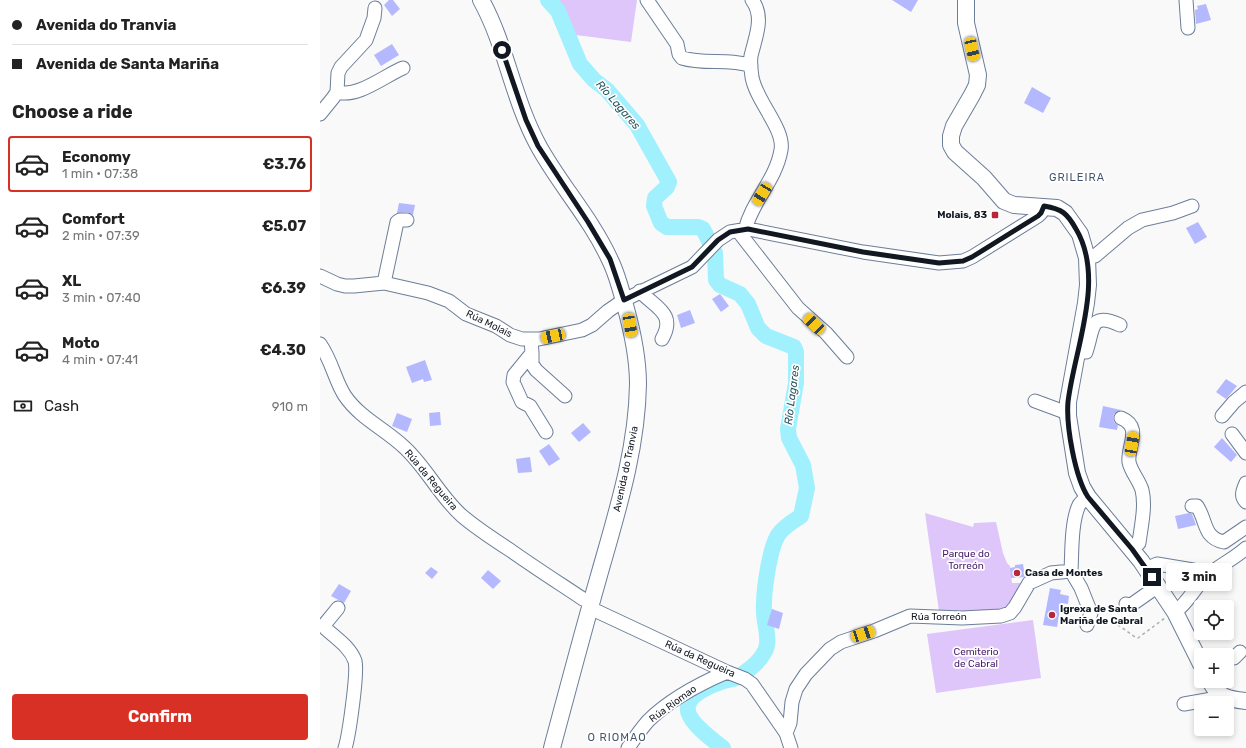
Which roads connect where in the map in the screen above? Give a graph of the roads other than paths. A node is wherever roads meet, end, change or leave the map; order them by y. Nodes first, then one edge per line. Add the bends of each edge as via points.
1 (481, 0) edge
2 (647, 0) edge
3 (752, 0) edge
4 (966, 0) edge
5 (1186, 0) edge
6 (375, 8) dead end
7 (1188, 28) dead end
8 (751, 66) junction
9 (403, 68) dead end
10 (337, 92) junction
11 (320, 114) edge
12 (1044, 206) junction
13 (1192, 206) dead end
14 (407, 220) dead end
15 (742, 230) junction
16 (1087, 258) junction
17 (322, 280) edge
18 (384, 282) junction
19 (640, 292) junction
20 (624, 300) junction
21 (1120, 325) dead end
22 (530, 339) junction
23 (662, 339) dead end
24 (320, 344) edge
25 (1079, 352) junction
26 (532, 353) junction
27 (847, 357) dead end
28 (1246, 392) edge
29 (565, 396) dead end
30 (1035, 401) dead end
31 (1068, 411) junction
32 (1222, 416) dead end
33 (1121, 418) dead end
34 (546, 432) dead end
35 (1232, 434) dead end
36 (1246, 453) edge
37 (1246, 483) edge
38 (1088, 497) junction
39 (1246, 502) edge
40 (1192, 506) dead end
41 (1246, 527) edge
42 (1246, 548) edge
43 (1132, 549) junction
44 (1146, 569) junction
45 (1071, 572) junction
46 (1205, 578) junction
47 (1158, 586) junction
48 (1126, 604) dead end
49 (591, 605) junction
50 (338, 608) dead end
51 (1175, 612) junction
52 (1089, 619) road end
53 (1194, 649) edge
54 (1240, 652) dead end
55 (1234, 658) edge
56 (736, 675) junction
57 (1214, 688) edge
58 (1219, 695) junction
59 (1246, 701) edge
60 (1184, 704) dead end
61 (786, 733) junction
62 (345, 748) edge
63 (552, 748) edge
64 (628, 748) edge
65 (791, 748) edge

1 - 20 main road, Avenida do Tranvia via 538,146 610,259
2 - 8 street via 677,44 682,58 743,63
3 - 8 street via 758,13 758,28
4 - 12 main road via 966,23 978,75 977,85 954,126 951,145 1004,201 1014,205
5 - 7 street
6 - 10 street via 366,40 338,72
8 - 15 street via 758,96 778,131 782,144 770,182
9 - 10 street via 374,84 343,94
10 - 11 street
12 - 15 street via 1038,216 972,257 952,262 939,263 863,252
12 - 16 main road via 1057,208 1071,220 1080,234
13 - 16 street via 1142,220 1128,228 1095,256
14 - 18 street via 397,222
15 - 19 street, Rúa Molais via 730,232 718,240 683,273
15 - 27 street via 798,308 826,333
16 - 25 main road via 1087,297
17 - 18 street, Rúa Molais via 354,286
18 - 22 street, Rúa Molais via 449,301 466,314 496,326 510,335
19 - 20 street, Rúa Molais
19 - 23 street via 664,313 666,329
20 - 22 street, Rúa Molais via 582,330
20 - 49 main road, Avenida do Tranvia via 638,382 636,419 623,488
21 - 25 street via 1107,319 1098,320 1086,352
22 - 26 street
24 - 49 street, Rúa da Regueira via 328,355 344,395 372,423 413,455 460,514
25 - 31 main road
26 - 29 street via 532,364 536,370
26 - 34 street via 514,375 513,382 522,402 530,406
28 - 32 street
30 - 31 street
31 - 38 main road via 1077,473
33 - 43 street via 1127,420 1132,429 1129,461 1142,490 1143,501 1139,543
35 - 36 street
37 - 39 street via 1242,491
38 - 43 main road
38 - 45 street via 1080,504 1077,512 1072,537
40 - 41 street via 1197,506 1206,529 1217,540 1224,542
42 - 46 street
43 - 44 main road
44 - 46 street via 1157,564 1193,570
44 - 47 main road
45 - 52 street via 1081,588
45 - 61 street, Rúa Torreón via 1050,573 1029,583 1010,613 1001,616 910,616 841,642 830,649 806,674 796,689
46 - 51 street
47 - 48 street via 1131,605
47 - 51 main road
49 - 56 street, Rúa da Regueira
49 - 63 main road, Avenida do Tranvia
50 - 62 street via 325,623 325,627 346,646 355,664 351,720
51 - 53 main road
54 - 55 street
56 - 61 street via 752,684
56 - 64 street, Rúa Riomao via 694,687 648,721
57 - 58 main road
58 - 59 main road
58 - 60 street
61 - 65 street

